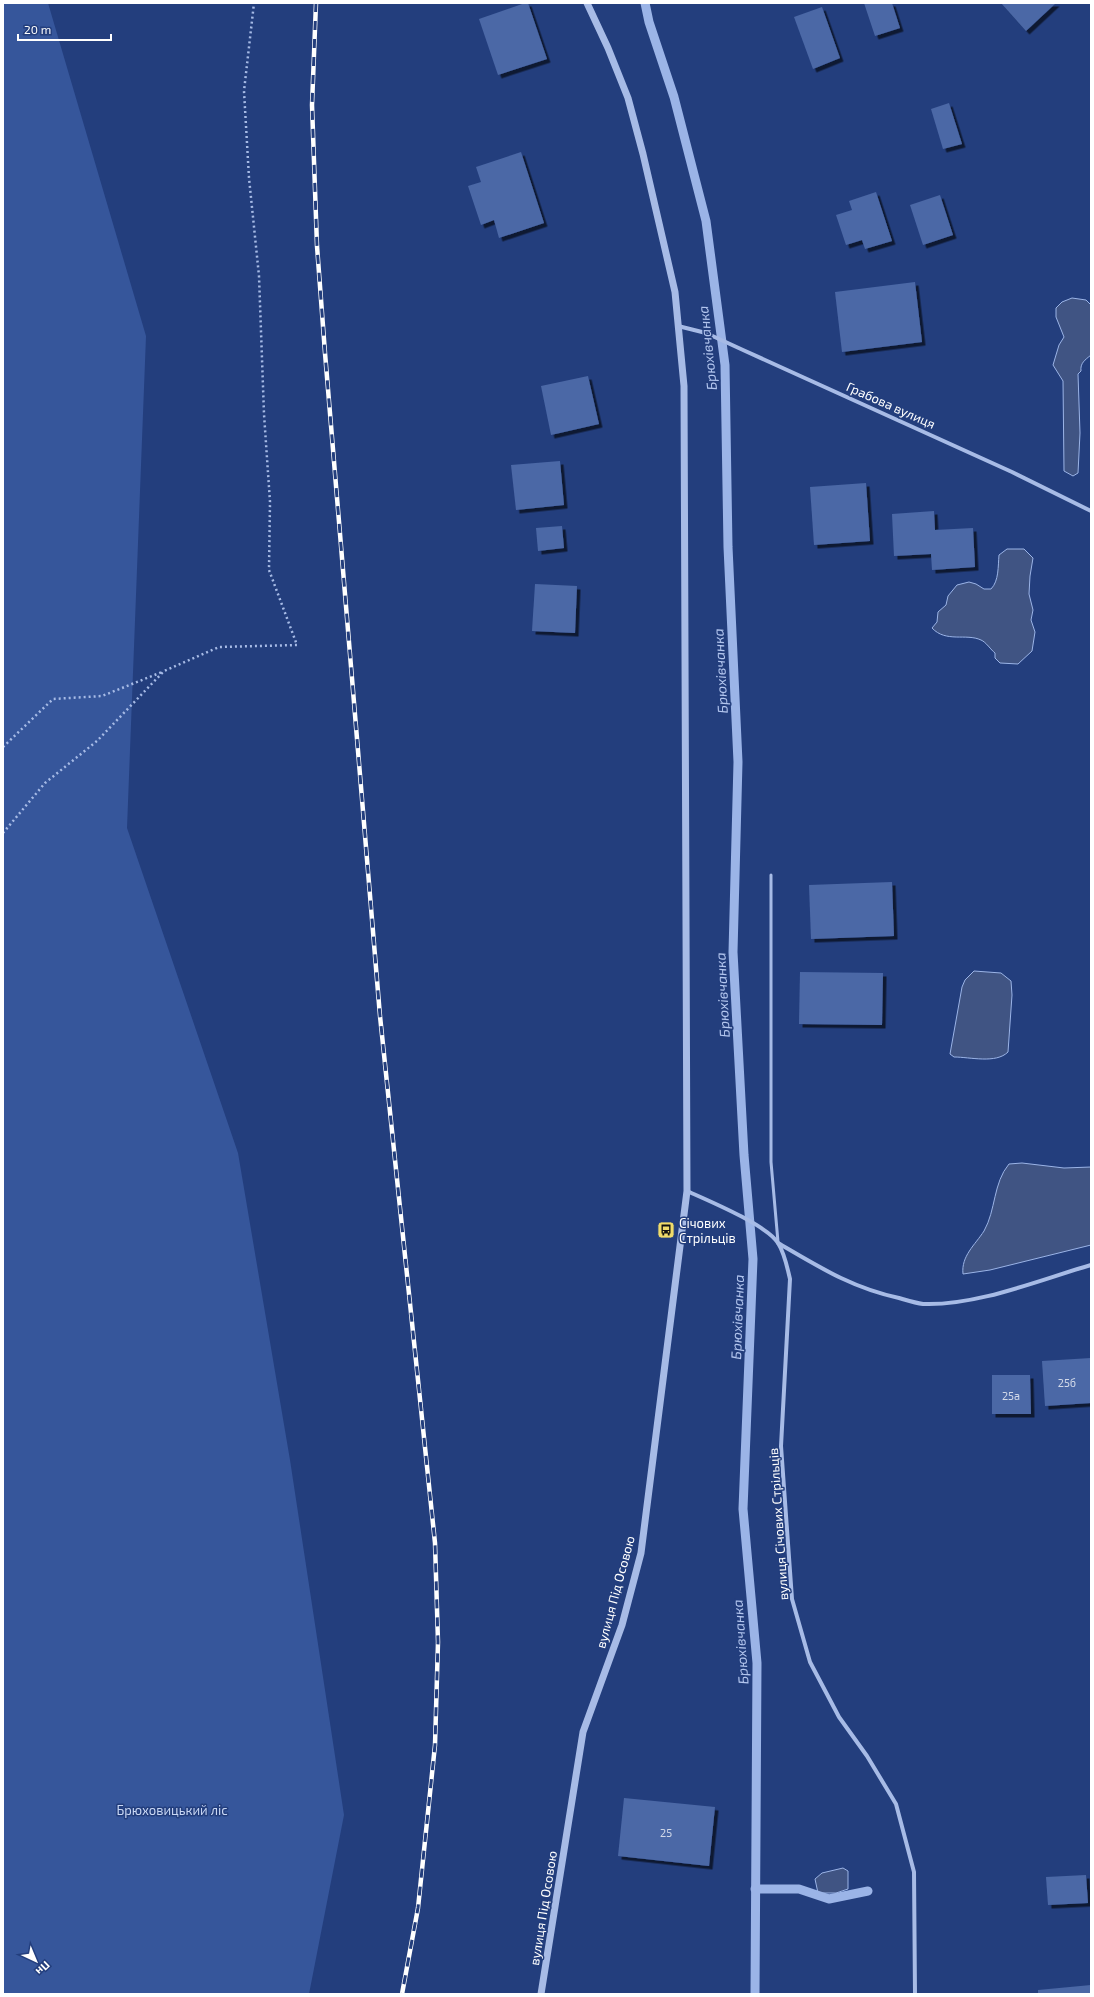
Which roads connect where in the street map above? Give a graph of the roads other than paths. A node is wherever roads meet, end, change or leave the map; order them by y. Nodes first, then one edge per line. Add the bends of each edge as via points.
1 (587, 3) edge
2 (678, 326) junction
3 (1091, 512) edge
4 (770, 875) dead end
5 (687, 1191) junction
6 (778, 1242) junction
7 (1091, 1265) edge
8 (541, 1994) edge
9 (915, 1994) edge

1 - 2 street, вулиця Під Осовою via 628,98 675,292
2 - 3 street, Грабова вулиця via 706,333 1012,472
2 - 5 street, вулиця Під Осовою via 684,386
4 - 6 lane via 771,1162
5 - 6 street, вулиця Січових Стрільців via 729,1210 771,1235
5 - 8 street, вулиця Під Осовою via 641,1553 622,1624 584,1732
6 - 7 street, вулиця Січових Стрільців via 833,1276 875,1293 922,1304 953,1302 995,1294
6 - 9 street, вулиця Січових Стрільців via 790,1279 781,1446 792,1599 810,1662 839,1717 867,1756 896,1804 914,1872

